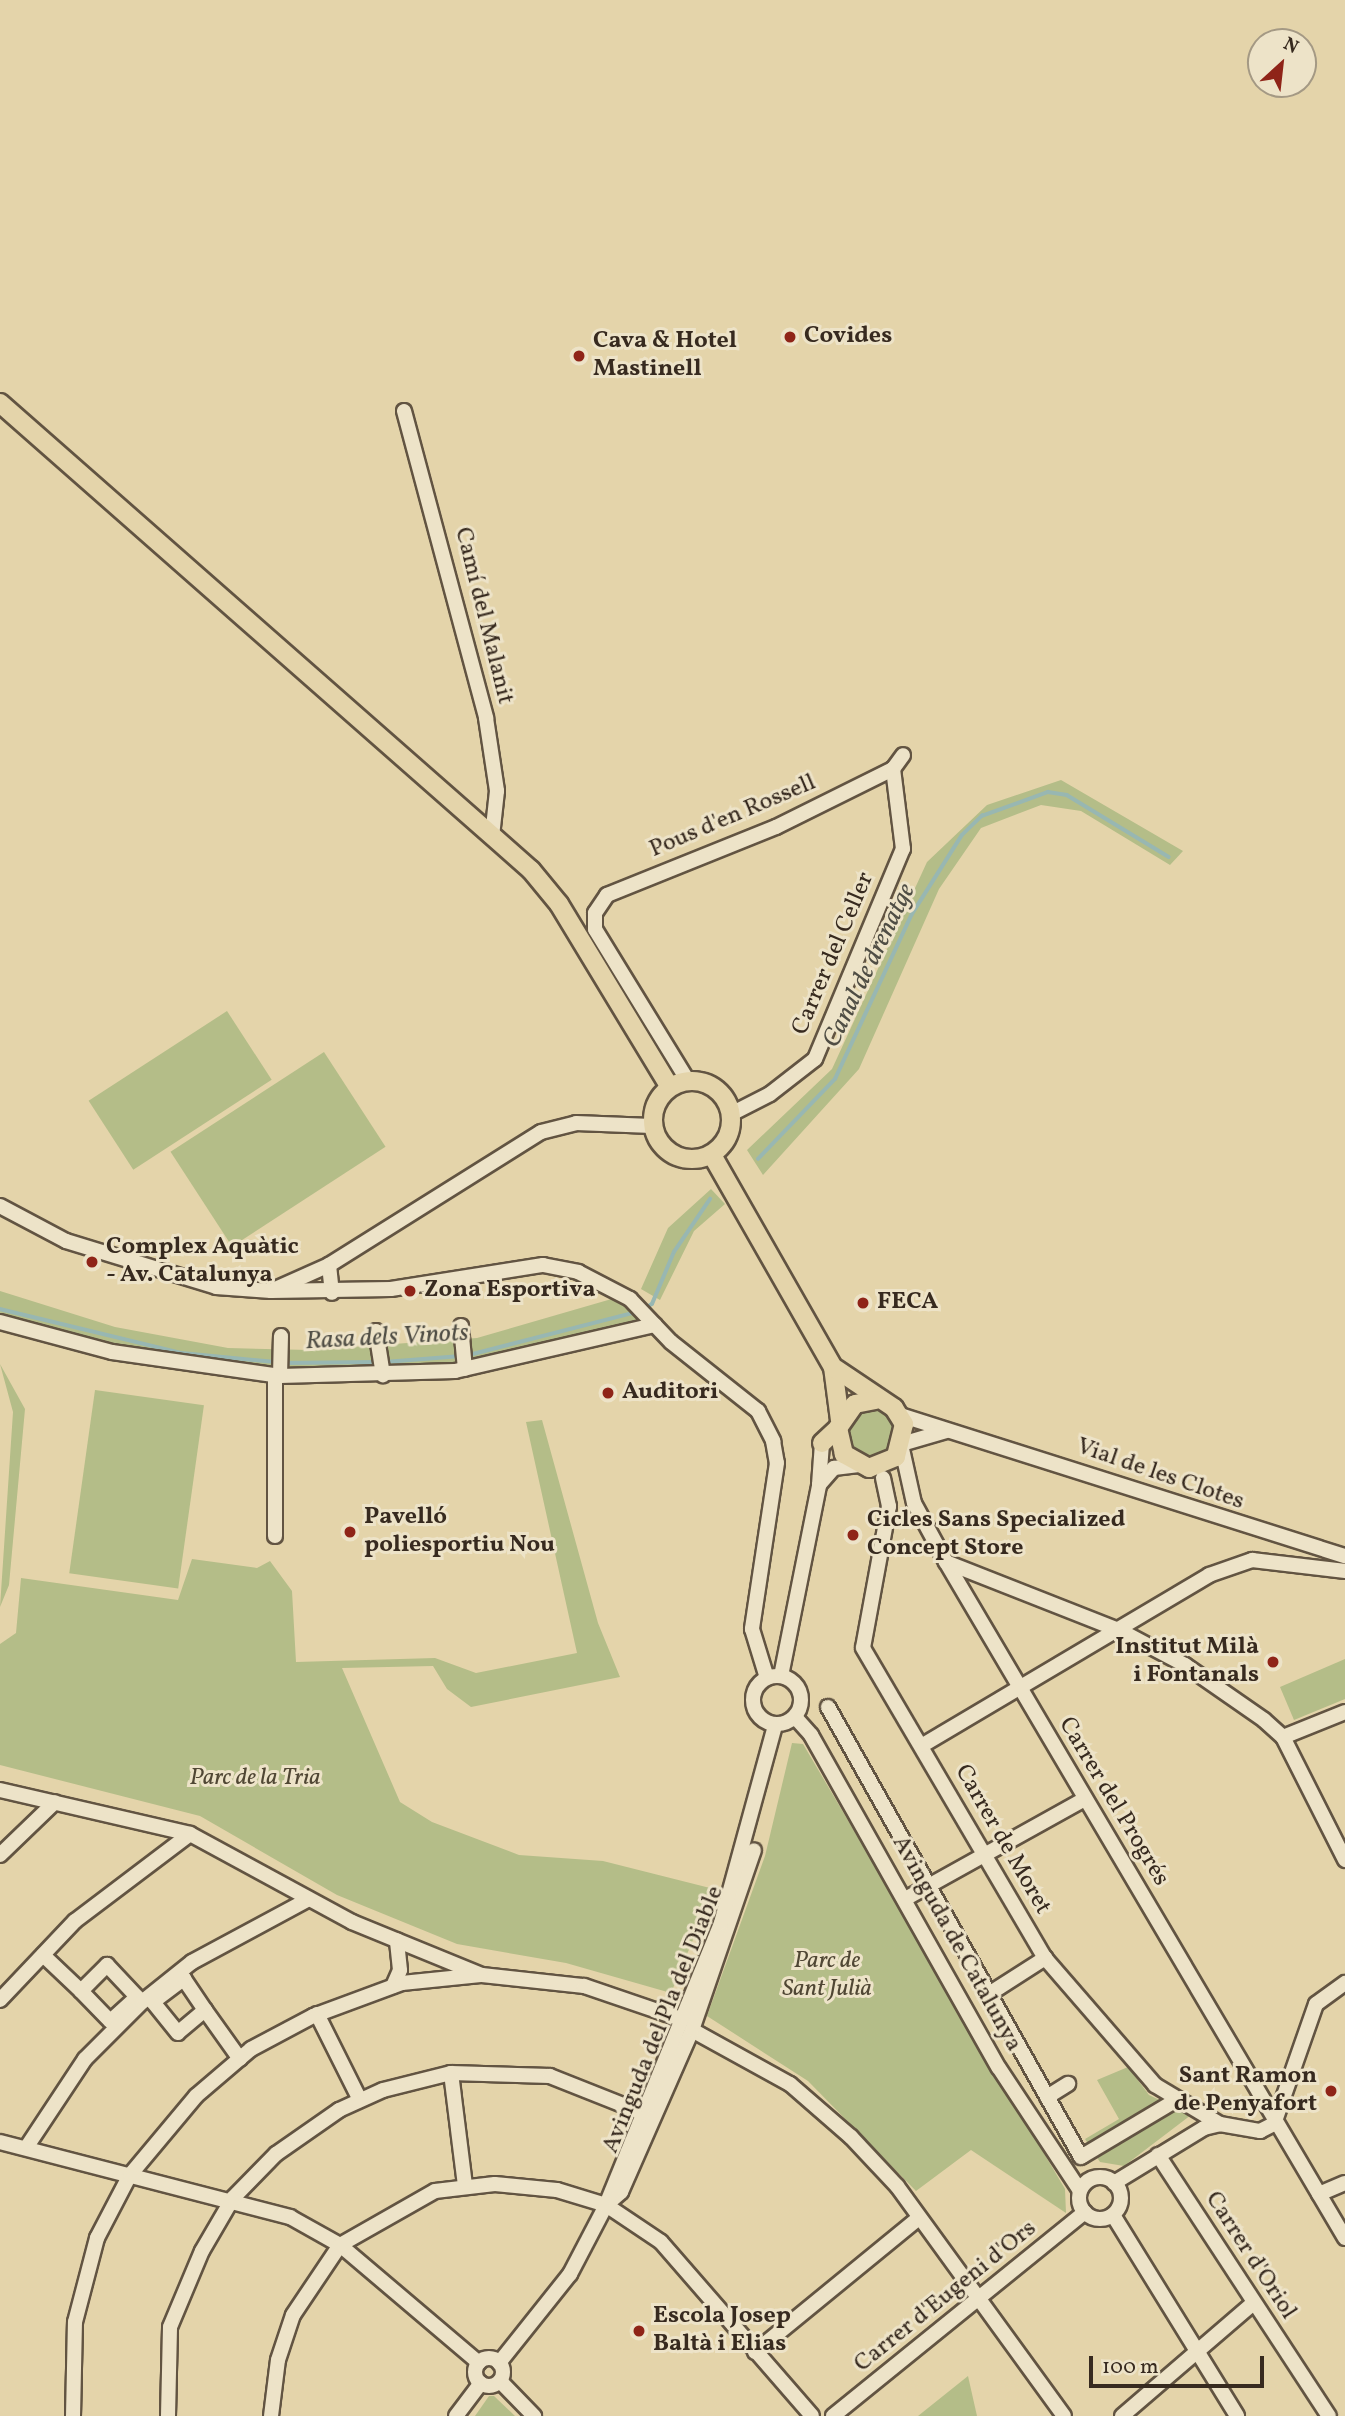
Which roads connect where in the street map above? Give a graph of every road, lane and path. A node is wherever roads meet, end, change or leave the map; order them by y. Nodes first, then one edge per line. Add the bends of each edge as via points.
1 (0, 403) edge
2 (404, 411) dead end
3 (903, 755) dead end
4 (894, 769) junction
5 (492, 836) junction
6 (688, 1081) junction
7 (670, 1087) junction
8 (731, 1114) junction
9 (652, 1126) junction
10 (712, 1155) junction
11 (0, 1206) edge
12 (329, 1265) junction
13 (314, 1272) junction
14 (271, 1291) junction
15 (310, 1293) junction
16 (332, 1293) junction
17 (0, 1322) edge
18 (655, 1325) junction
19 (461, 1326) dead end
20 (376, 1331) dead end
21 (281, 1336) dead end
22 (833, 1367) junction
23 (465, 1369) junction
24 (383, 1375) junction
25 (277, 1376) junction
26 (876, 1400) junction
27 (900, 1415) junction
28 (839, 1424) junction
29 (961, 1432) junction
30 (822, 1443) joint
31 (903, 1446) junction
32 (871, 1471) junction
33 (819, 1485) junction
34 (917, 1509) junction
35 (887, 1519) junction
36 (275, 1536) dead end
37 (1345, 1556) edge
38 (946, 1562) junction
39 (1345, 1571) edge
40 (1119, 1630) junction
41 (774, 1677) junction
42 (1018, 1688) junction
43 (828, 1707) dead end
44 (1345, 1712) edge
45 (785, 1722) junction
46 (1283, 1737) junction
47 (923, 1745) junction
48 (0, 1790) edge
49 (1085, 1799) junction
50 (55, 1802) junction
51 (190, 1835) junction
52 (0, 1855) edge
53 (981, 1856) junction
54 (1345, 1860) edge
55 (928, 1886) junction
56 (905, 1899) junction
57 (307, 1900) junction
58 (397, 1940) junction
59 (43, 1955) junction
60 (1045, 1958) junction
61 (482, 1975) junction
62 (1345, 1983) edge
63 (393, 1986) junction
64 (81, 1991) dead end
65 (989, 1994) junction
66 (0, 2000) edge
67 (205, 2010) dead end
68 (317, 2014) junction
69 (681, 2020) junction
70 (692, 2030) junction
71 (240, 2059) junction
72 (451, 2073) junction
73 (1068, 2084) dead end
74 (1047, 2097) junction
75 (359, 2098) junction
76 (1175, 2101) junction
77 (643, 2113) junction
78 (1220, 2123) junction
79 (1275, 2124) junction
80 (0, 2142) edge
81 (26, 2148) junction
82 (1158, 2155) junction
83 (130, 2175) junction
84 (1114, 2183) junction
85 (1345, 2183) edge
86 (466, 2185) junction
87 (1080, 2191) junction
88 (1319, 2194) junction
89 (233, 2198) junction
90 (606, 2205) junction
91 (1085, 2212) junction
92 (1113, 2215) junction
93 (919, 2218) junction
94 (1345, 2238) edge
95 (340, 2245) junction
96 (982, 2300) junction
97 (1252, 2304) junction
98 (1200, 2349) junction
99 (755, 2352) junction
100 (499, 2362) junction
101 (479, 2363) junction
102 (500, 2381) junction
103 (481, 2384) junction
104 (74, 2416) edge
105 (168, 2416) edge
106 (271, 2416) edge
107 (456, 2416) edge
108 (534, 2416) edge
109 (812, 2416) edge
110 (833, 2416) edge
111 (1064, 2416) edge
112 (1122, 2416) edge
113 (1237, 2416) edge
114 (1329, 2416) edge

1 - 5 main road
2 - 5 street, Camí del Malanit via 486,718 497,791
3 - 4 street
4 - 6 street, Pous d'en Rossell via 776,827 607,895 595,913 595,929
4 - 8 street, Carrer del Celler via 903,849 815,1059 770,1094
5 - 7 main road via 559,904
6 - 7 main road
6 - 8 main road via 715,1088
7 - 9 main road via 659,1097
8 - 10 main road via 731,1130
9 - 10 main road via 669,1153 694,1160
9 - 12 street via 576,1123 541,1132
10 - 22 main road
11 - 14 street via 66,1241 216,1287
12 - 13 street
12 - 15 street
12 - 16 street
13 - 14 street
13 - 15 street
14 - 15 street
15 - 16 street
16 - 18 street via 543,1265 611,1286
17 - 25 street via 112,1352
18 - 23 street
18 - 41 street via 758,1411 773,1441 777,1463 752,1629
19 - 23 street
20 - 24 street
21 - 25 street
22 - 26 main road
22 - 28 main road
23 - 24 street
24 - 25 street
25 - 36 street
26 - 27 main road
26 - 28 main road via 855,1404
27 - 29 street, Vial de les Clotes
27 - 31 main road
28 - 30 main road
28 - 32 main road via 840,1446
29 - 31 street, Vial de les Clotes via 932,1432
29 - 37 street, Vial de les Clotes
30 - 33 street
31 - 32 main road via 889,1464
31 - 34 street, Carrer del Progrés
32 - 33 street via 834,1468
32 - 34 street, Carrer del Progrés
32 - 35 street, Carrer de Moret via 890,1495
33 - 41 street
34 - 35 street
34 - 38 street, Carrer del Progrés
35 - 47 street, Carrer de Moret via 863,1648
38 - 40 street
38 - 42 street, Carrer del Progrés
39 - 40 street via 1252,1560 1209,1574
40 - 42 street
40 - 46 street via 1185,1665
41 - 45 street via 802,1696
41 - 45 street via 755,1689 753,1704 761,1718
42 - 47 street
42 - 49 street, Carrer del Progrés
43 - 55 street
44 - 46 street
45 - 56 street, Avinguda de Catalunya
45 - 69 street, Avinguda del Pla del Diable via 721,1923
45 - 70 street, Avinguda del Pla del Diable via 732,1924
46 - 54 street
47 - 53 street, Carrer de Moret
48 - 50 street
49 - 53 street
49 - 79 street, Carrer del Progrés
50 - 51 street
50 - 52 street
51 - 57 street
51 - 59 street via 75,1921
53 - 55 street
53 - 60 street, Carrer de Moret
55 - 56 street
55 - 65 street
56 - 87 street, Avinguda de Catalunya via 999,2068
57 - 58 street
57 - 81 street via 192,1962 134,2008 85,2059
58 - 61 street
58 - 63 street via 400,1970
59 - 64 street
59 - 66 street
60 - 65 street
60 - 76 street, Carrer de Moret
61 - 63 street
61 - 69 street via 584,1986
62 - 79 street via 1316,2004
63 - 68 street
65 - 74 street
67 - 71 street
68 - 71 street
68 - 75 street
69 - 77 street, Avinguda del Pla del Diable
70 - 90 street, Avinguda del Pla del Diable via 621,2192
70 - 93 street via 790,2084 851,2137
71 - 83 street via 196,2096
72 - 75 street
72 - 77 street via 550,2076
72 - 86 street
73 - 74 street
74 - 76 street via 1081,2157
75 - 89 street via 276,2154
76 - 78 street, Carrer de Moret
77 - 90 street, Avinguda del Pla del Diable
78 - 79 street, Carrer de Moret via 1260,2132
78 - 82 street
79 - 88 street, Carrer del Progrés
80 - 81 street
81 - 83 street
82 - 84 street
82 - 97 street, Carrer d'Oriol
83 - 89 street
83 - 104 street via 97,2238 80,2295 71,2374
84 - 87 street via 1094,2178
84 - 92 street via 1121,2195
85 - 88 street
86 - 90 street via 558,2190
86 - 95 street via 404,2205
87 - 91 street
88 - 94 street, Carrer del Progrés
89 - 95 street via 290,2217
89 - 105 street via 178,2298 165,2356
90 - 99 street via 661,2242
90 - 100 street, Avinguda del Pla del Diable via 570,2274
91 - 92 street via 1101,2219
91 - 96 street, Carrer d'Eugeni d'Ors
92 - 98 street
93 - 96 street
93 - 99 street
95 - 101 street
95 - 106 street via 293,2315 278,2360
96 - 110 street, Carrer d'Eugeni d'Ors
96 - 111 street
97 - 98 street
97 - 114 street, Carrer d'Oriol
98 - 112 street
98 - 113 street
99 - 109 street
100 - 101 street
100 - 102 street
101 - 103 street
102 - 103 street
102 - 108 street
103 - 107 street

